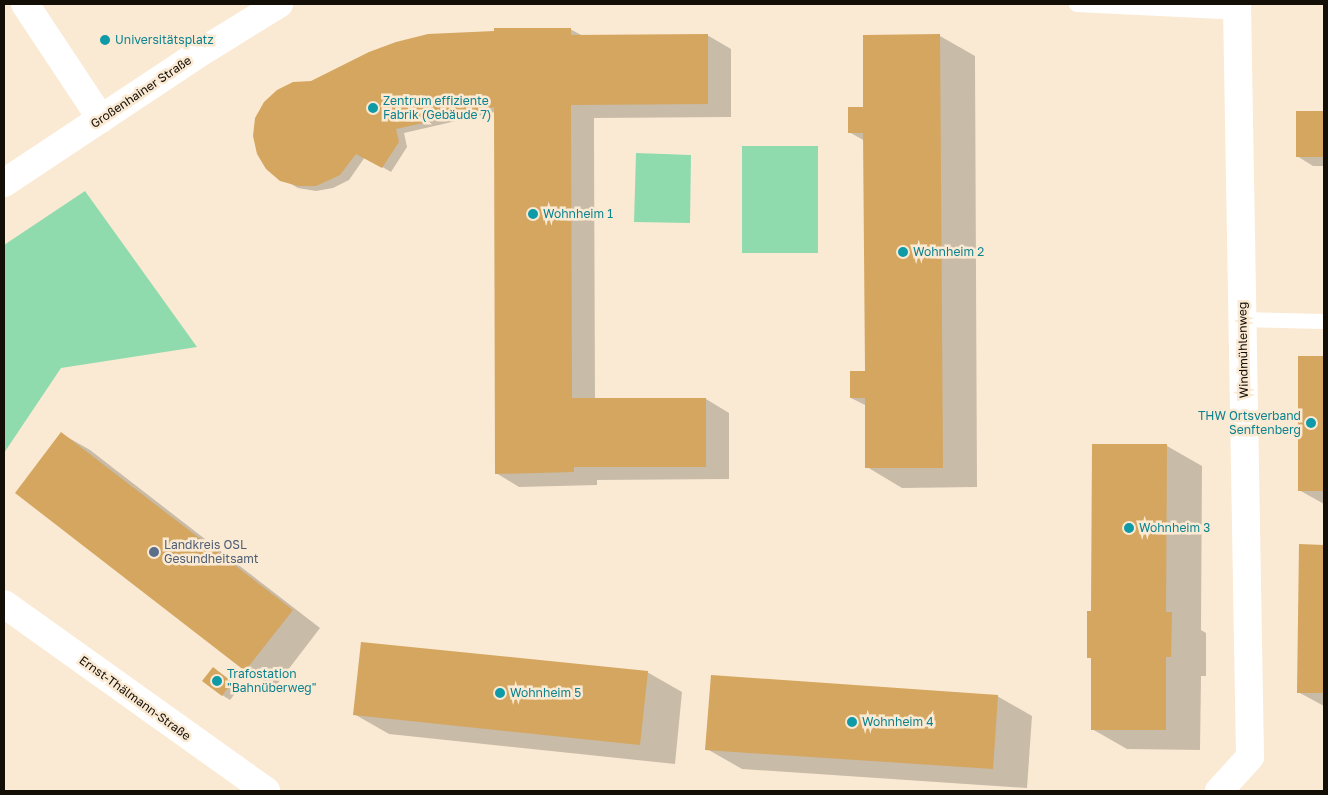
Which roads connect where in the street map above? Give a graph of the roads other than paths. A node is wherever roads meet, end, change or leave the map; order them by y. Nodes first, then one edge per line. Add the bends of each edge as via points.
1 (25, 4) edge
2 (279, 4) edge
3 (1076, 4) edge
4 (1237, 8) edge
5 (100, 119) junction
6 (4, 183) edge
7 (1242, 319) junction
8 (1324, 321) edge
9 (4, 604) edge
10 (266, 791) edge
11 (1219, 791) edge

1 - 5 street
2 - 5 street, Großenhainer Straße
3 - 4 lane
4 - 7 street, Windmühlenweg
5 - 6 street, Großenhainer Straße
7 - 8 lane
7 - 11 street, Windmühlenweg via 1250,757
9 - 10 street, Ernst-Thälmann-Straße

